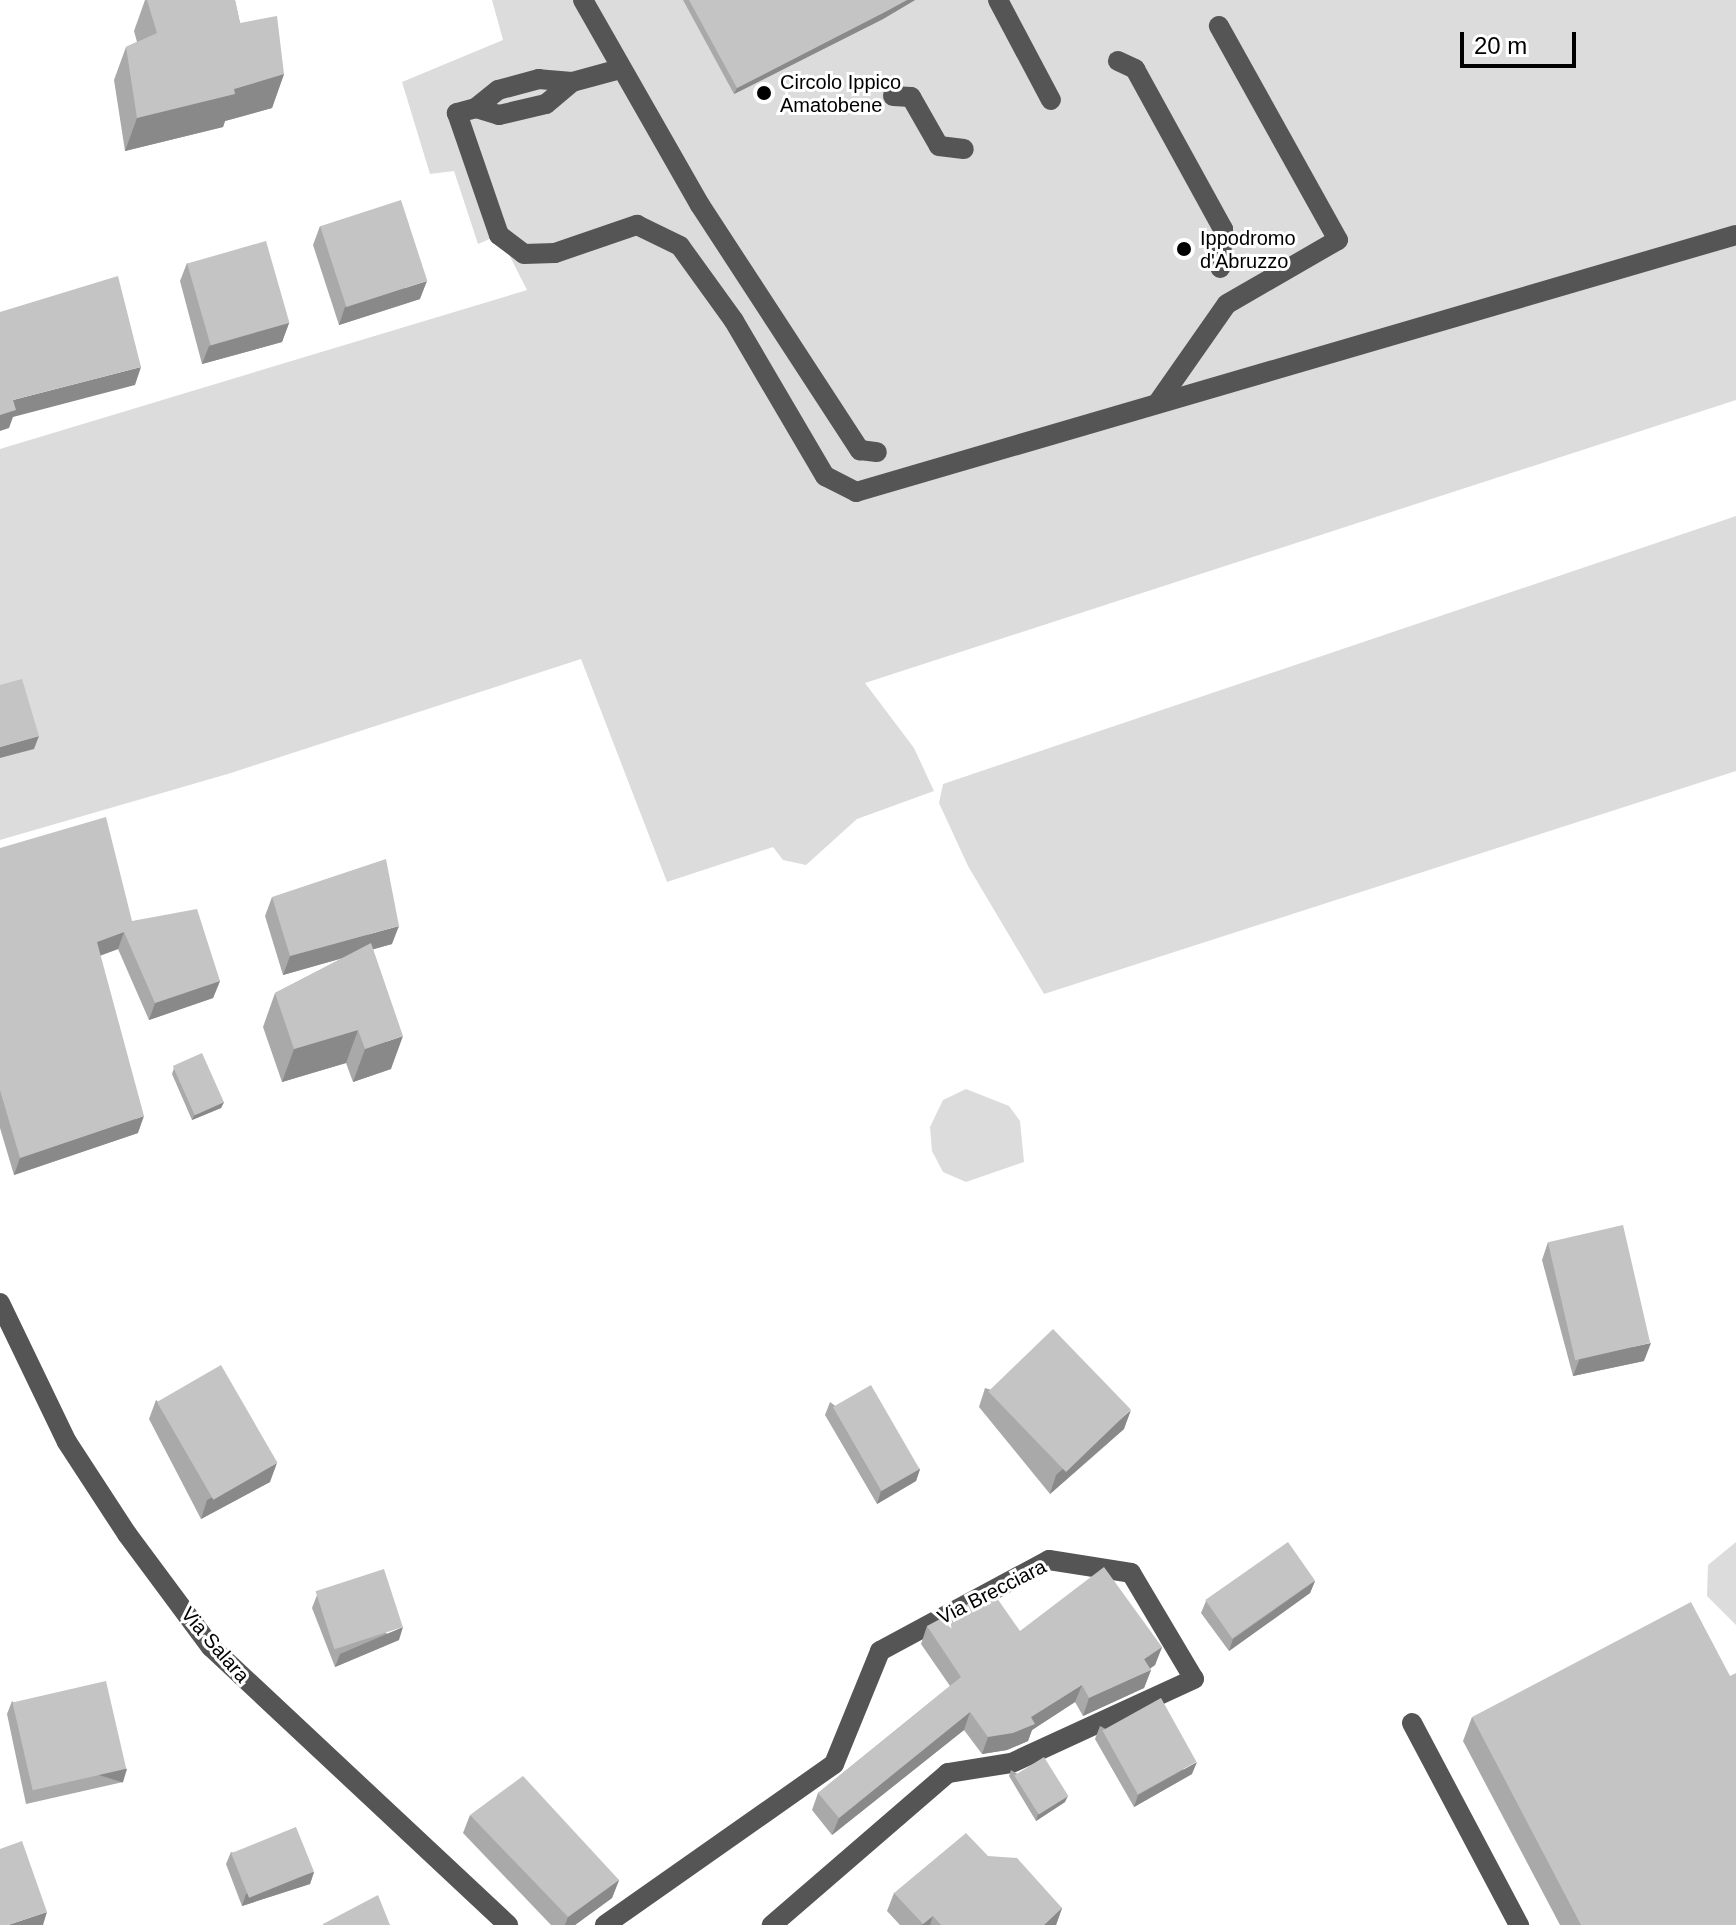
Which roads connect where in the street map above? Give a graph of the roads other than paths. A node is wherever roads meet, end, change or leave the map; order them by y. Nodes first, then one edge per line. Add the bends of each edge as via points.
1 (583, 0) edge
2 (998, 0) edge
3 (1219, 26) dead end
4 (1118, 61) dead end
5 (620, 69) junction
6 (893, 96) dead end
7 (1051, 100) dead end
8 (964, 149) dead end
9 (1736, 235) edge
10 (1220, 268) dead end
11 (1159, 401) junction
12 (877, 452) dead end
13 (0, 1303) edge
14 (1412, 1723) dead end
15 (508, 1925) edge
16 (605, 1925) edge
17 (772, 1925) edge
18 (1519, 1925) edge

1 - 5 street
2 - 7 street
3 - 11 street via 1338,240 1227,304
4 - 10 street via 1135,69 1223,229
5 - 11 street via 572,82 539,79 498,90 476,108 457,113 499,235 524,254 555,253 637,225 680,246 734,321 825,476 856,492
5 - 12 street via 700,205 860,450
6 - 8 street via 911,97 939,146
9 - 11 street
13 - 15 street, Via Salara via 67,1442 211,1647
14 - 18 street
16 - 17 street, Via Brecciara via 834,1764 880,1651 1049,1560 1131,1573 1194,1679 1011,1763 948,1773

